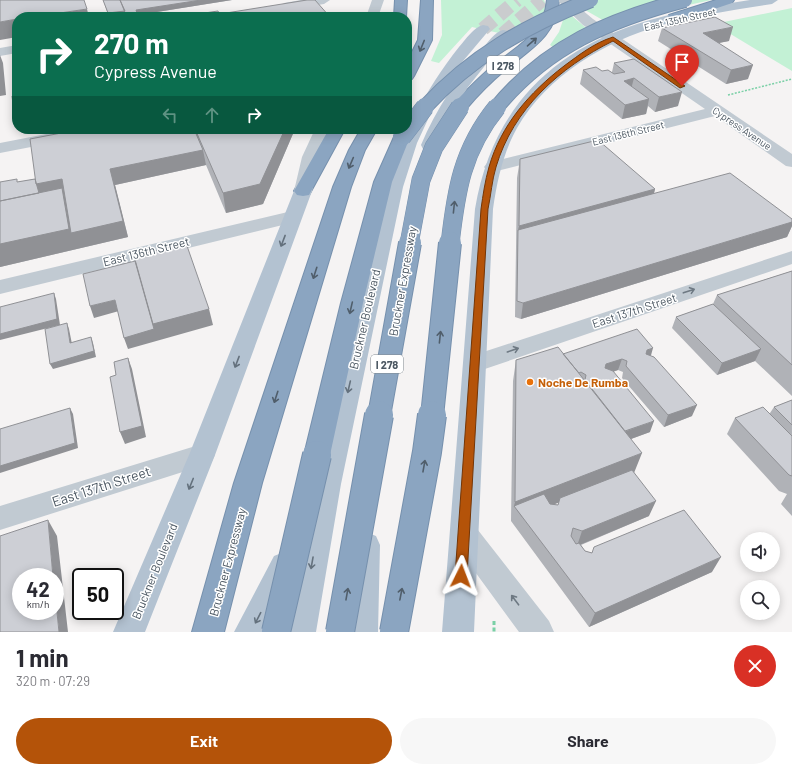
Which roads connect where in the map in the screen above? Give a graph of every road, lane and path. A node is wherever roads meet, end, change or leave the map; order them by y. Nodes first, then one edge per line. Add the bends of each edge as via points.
1 (324, 0) edge
2 (378, 0) edge
3 (401, 0) edge
4 (553, 0) edge
5 (563, 0) edge
6 (591, 0) edge
7 (685, 0) edge
8 (728, 0) edge
9 (772, 0) edge
10 (279, 7) edge
11 (428, 7) edge
12 (374, 12) edge
13 (400, 12) edge
14 (674, 18) junction
15 (613, 38) junction
16 (12, 50) edge
17 (0, 52) edge
18 (412, 67) edge
19 (792, 79) edge
20 (726, 96) dead end
21 (717, 111) junction
22 (412, 124) edge
23 (72, 134) edge
24 (321, 134) edge
25 (334, 134) edge
26 (366, 134) edge
27 (404, 134) edge
28 (0, 148) edge
29 (792, 162) edge
30 (493, 167) junction
31 (303, 191) junction
32 (292, 216) junction
33 (792, 257) edge
34 (0, 287) edge
35 (476, 363) junction
36 (202, 455) junction
37 (327, 484) junction
38 (0, 518) edge
39 (464, 534) junction
40 (129, 632) edge
41 (208, 632) edge
42 (250, 632) edge
43 (276, 632) edge
44 (300, 632) edge
45 (340, 632) edge
46 (362, 632) edge
47 (394, 632) edge
48 (458, 632) edge
49 (538, 632) edge

1 - 10 street
2 - 12 street
3 - 13 highway
45 -> 4 highway, Bruckner Expressway / I 278, bridge via 416,200 425,167 441,133 461,105 487,78 536,38 546,26 550,19
5 - 15 street, Cypress Avenue via 588,22
6 -> 22 highway, bridge via 521,30 475,60 435,94
47 -> 7 highway, bridge via 427,452 455,197 470,148 500,102 526,76 555,54 577,39 607,25
8 - 14 highway
9 - 14 main road, East 135th Street
11 -> 18 highway via 424,44
14 - 15 main road, East 135th Street
15 - 21 street, Cypress Avenue
15 - 30 main road via 574,60 533,96 509,129
16 - 17 street
19 - 20 path
21 - 29 street, Cypress Avenue
21 - 30 street, East 136th Street
23 - 28 street
24 - 31 street, Bruckner Boulevard via 311,157
25 - 31 highway
26 -> 41 highway, Bruckner Expressway via 356,150 342,187 248,483
27 -> 43 highway, bridge via 383,182 352,303
30 - 35 main road via 484,209
31 - 32 main road, Bruckner Boulevard
32 - 34 street, East 136th Street
32 -> 36 main road, Bruckner Boulevard
35 -> 33 street, East 137th Street
35 - 39 main road
36 - 38 street, East 137th Street
36 -> 40 main road, Bruckner Boulevard
37 -> 42 main road
37 -> 44 main road, Bruckner Boulevard
46 -> 37 main road, Bruckner Boulevard via 367,508 392,323 416,187 432,136 493,31 453,62 438,85 403,154
39 - 48 main road
49 -> 39 street

